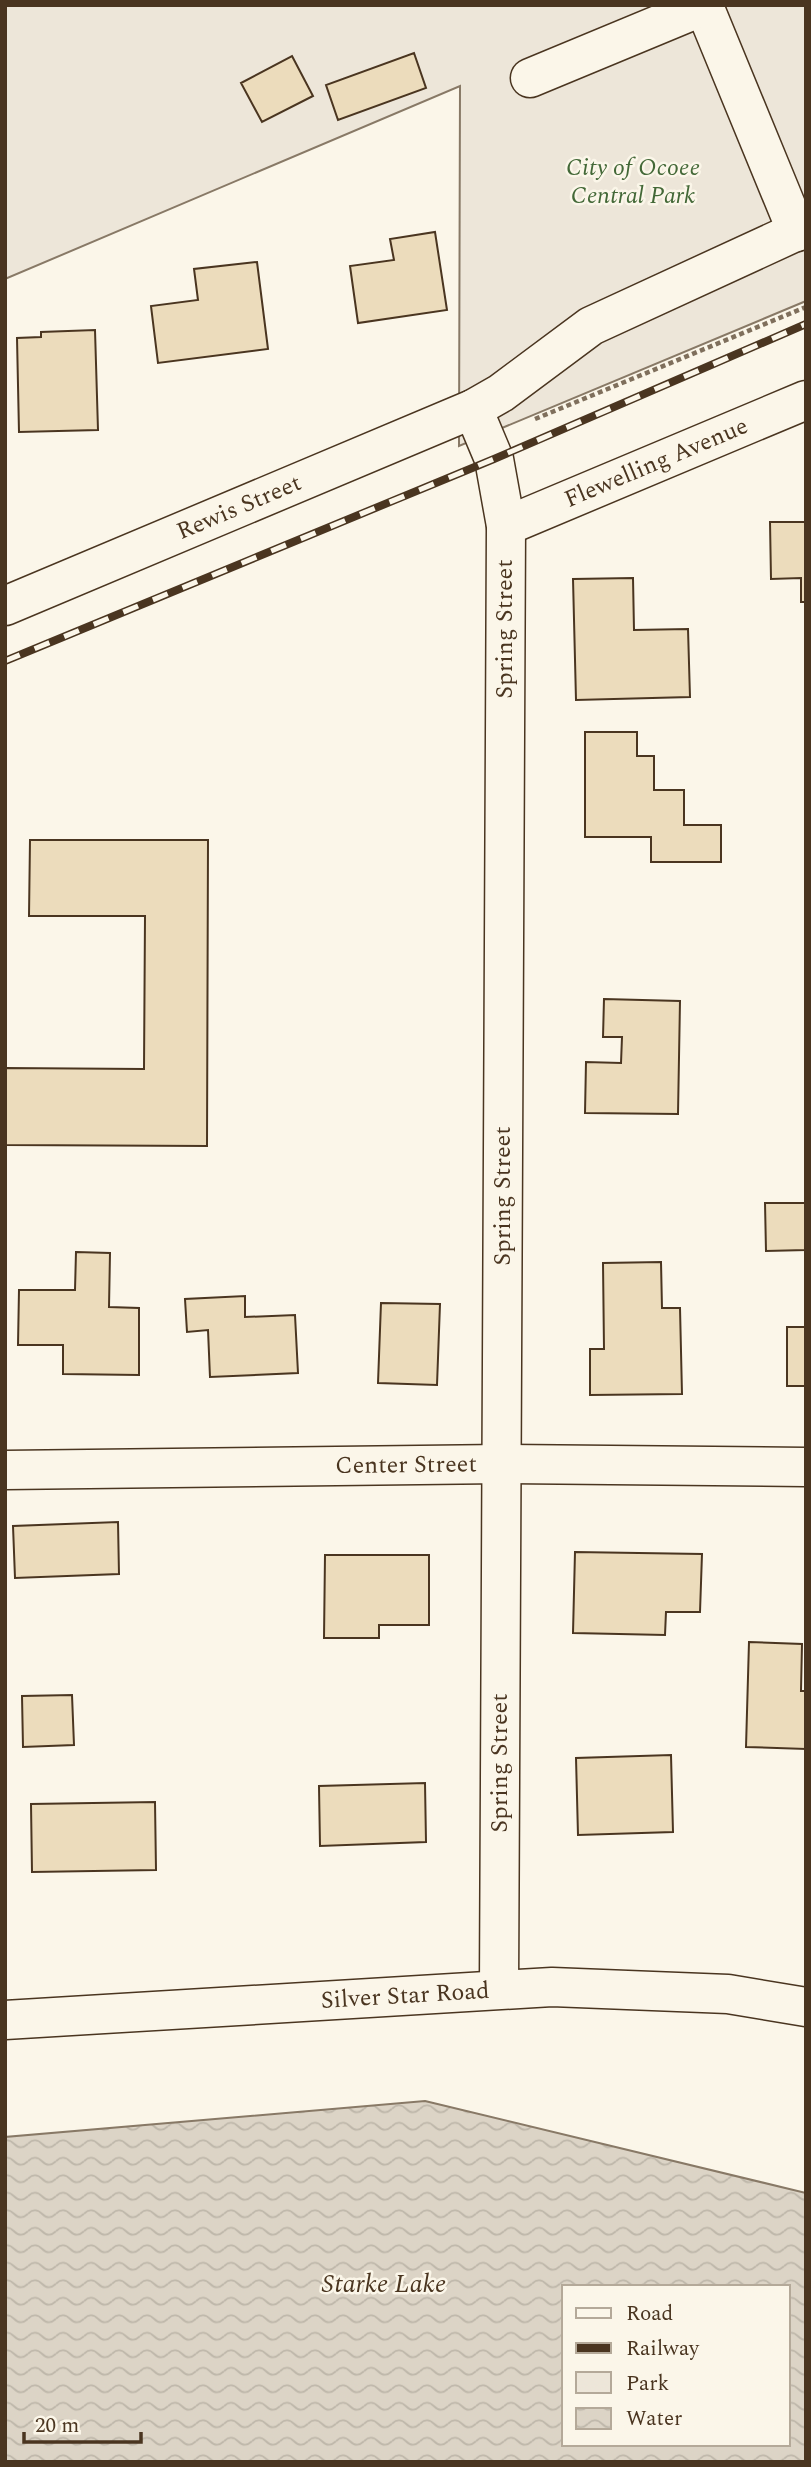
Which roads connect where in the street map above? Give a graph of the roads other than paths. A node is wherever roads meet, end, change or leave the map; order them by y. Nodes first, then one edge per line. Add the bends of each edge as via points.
1 (705, 6) edge
2 (530, 78) dead end
3 (801, 230) edge
4 (806, 400) edge
5 (479, 425) junction
6 (506, 526) junction
7 (5, 606) edge
8 (502, 1464) junction
9 (806, 1467) edge
10 (5, 1470) edge
11 (499, 1989) junction
12 (806, 2007) edge
13 (5, 2020) edge

1 - 2 street
1 - 3 street
3 - 5 street, Rewis Street via 591,326 501,393
4 - 6 street, Flewelling Avenue
5 - 6 street, Spring Street via 494,459
5 - 7 street, Rewis Street
6 - 8 street, Spring Street
8 - 9 street, Center Street
8 - 10 street, Center Street
8 - 11 street, Spring Street
11 - 12 street, Silver Star Road via 728,1994
11 - 13 street, Silver Star Road

